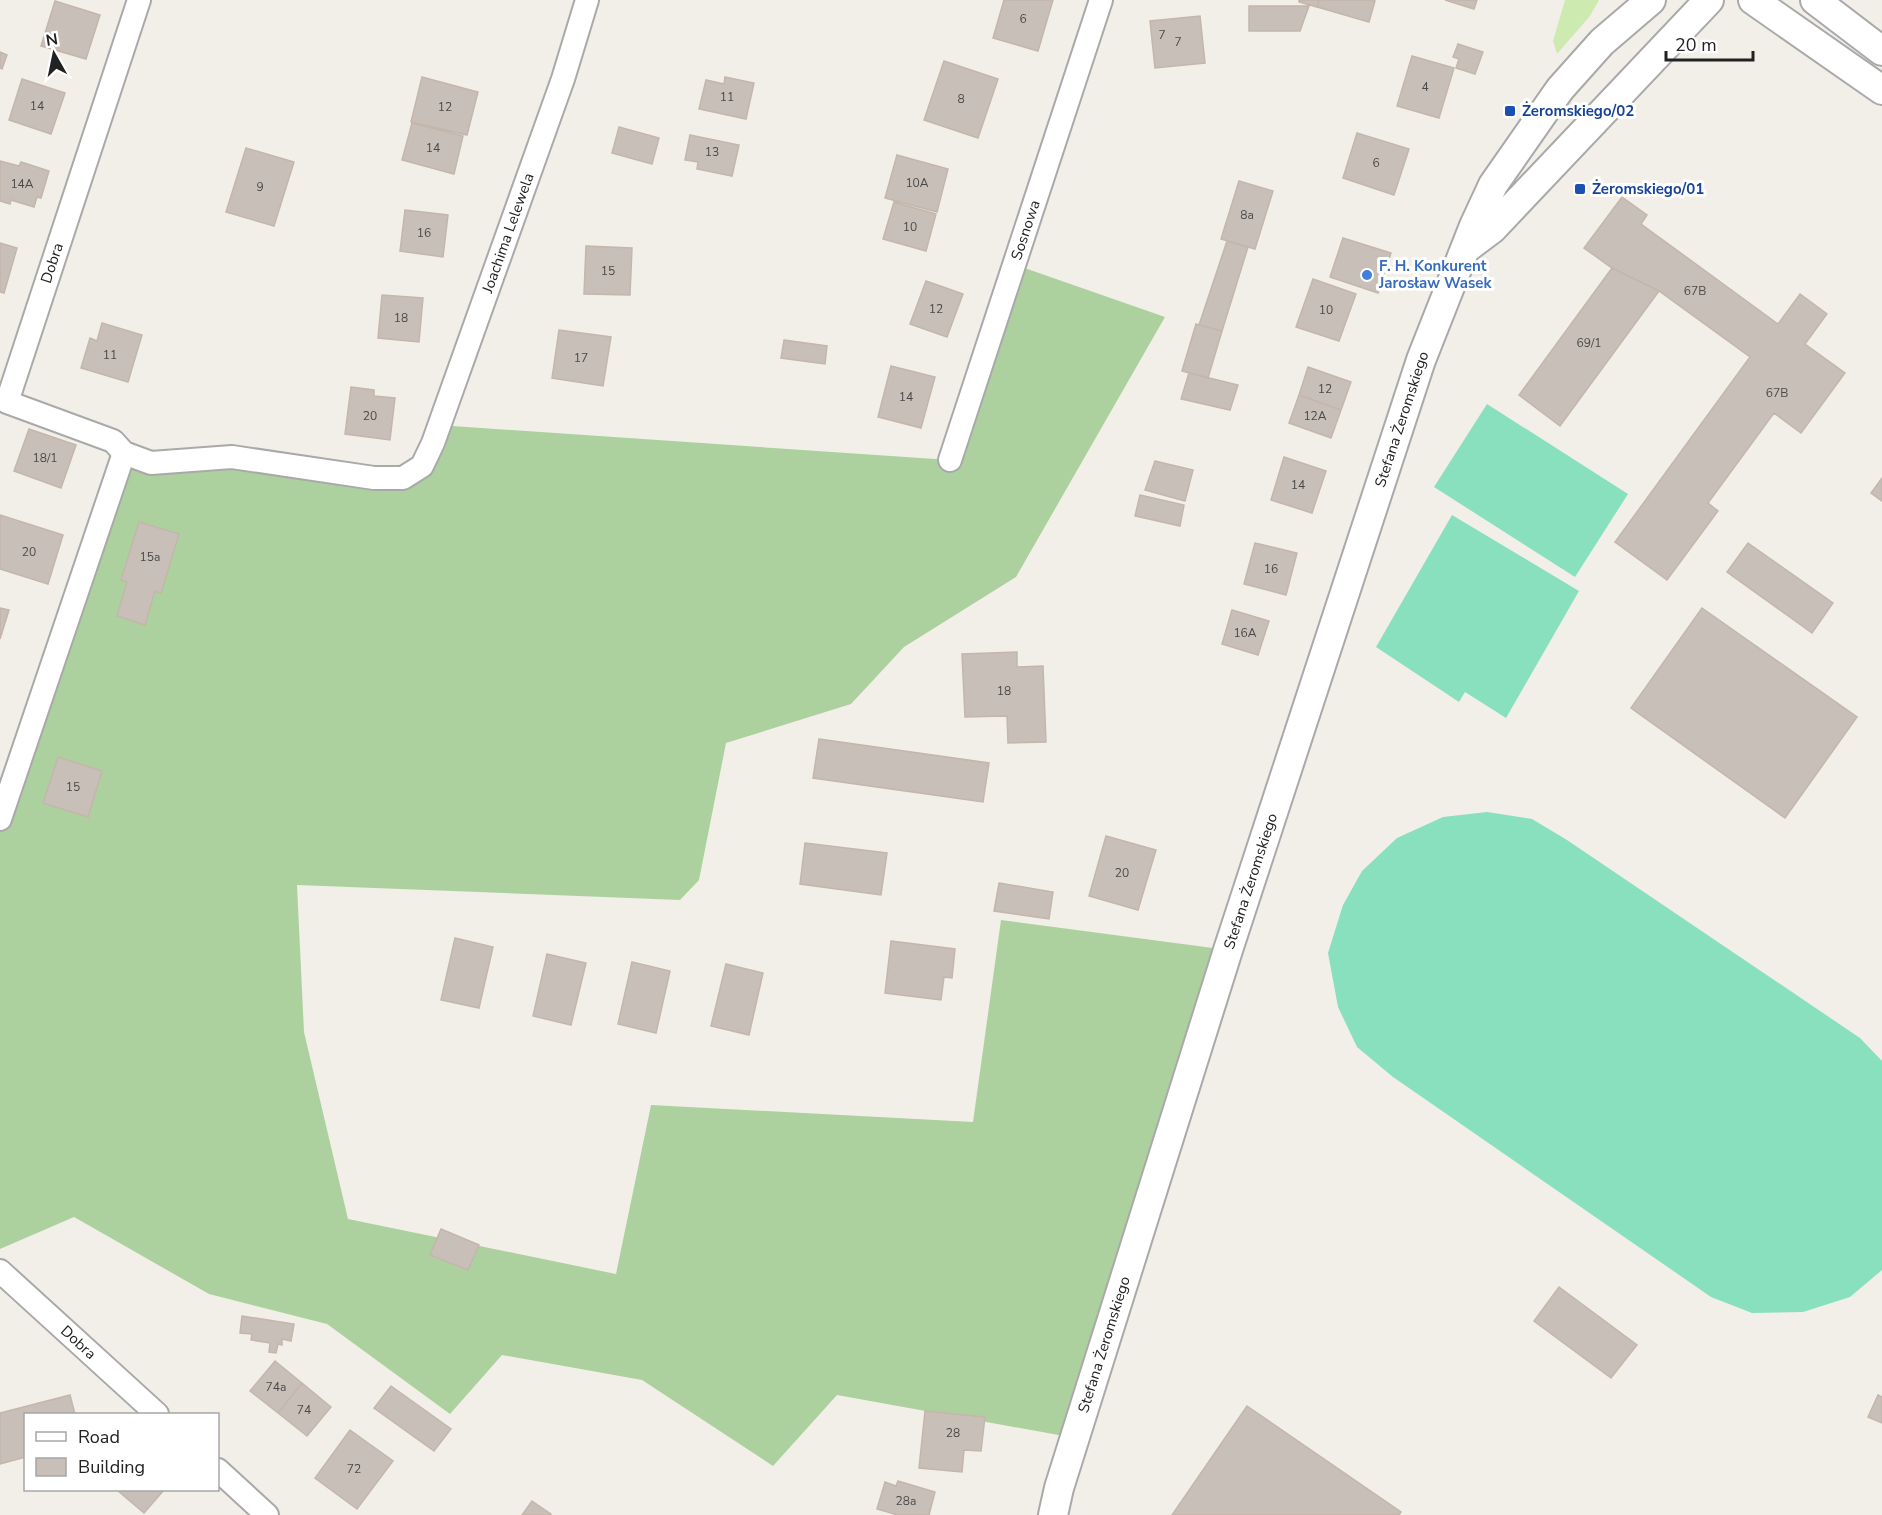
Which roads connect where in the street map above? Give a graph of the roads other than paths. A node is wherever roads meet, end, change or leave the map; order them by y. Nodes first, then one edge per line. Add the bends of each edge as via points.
1 (139, 0) edge
2 (587, 0) edge
3 (1101, 0) edge
4 (1624, 0) edge
5 (1651, 0) edge
6 (1709, 0) edge
7 (1753, 0) edge
8 (1815, 0) edge
9 (1838, 10) edge
10 (1602, 42) junction
11 (1882, 51) edge
12 (1882, 90) edge
13 (1464, 251) junction
14 (124, 453) junction
15 (950, 460) dead end
16 (422, 466) joint
17 (0, 819) edge
18 (0, 1271) edge
19 (156, 1413) edge
20 (219, 1471) edge
21 (267, 1515) edge
22 (1053, 1515) edge

1 - 14 street, Dobra via 7,402 113,441
2 - 16 street, Joachima Lelewela via 563,79
3 - 15 street, Sosnowa
4 - 10 street, Stefana Żeromskiego
5 - 10 street, Stefana Żeromskiego
6 - 13 street via 1492,229
7 - 12 street
8 - 9 street
9 - 11 street
10 - 13 street, Stefana Żeromskiego via 1560,89 1493,185
13 - 22 street, Stefana Żeromskiego via 1421,360 1236,927
14 - 16 street, Dobra via 151,463 232,457 374,478 403,478
14 - 17 street
18 - 19 street, Dobra
20 - 21 street

